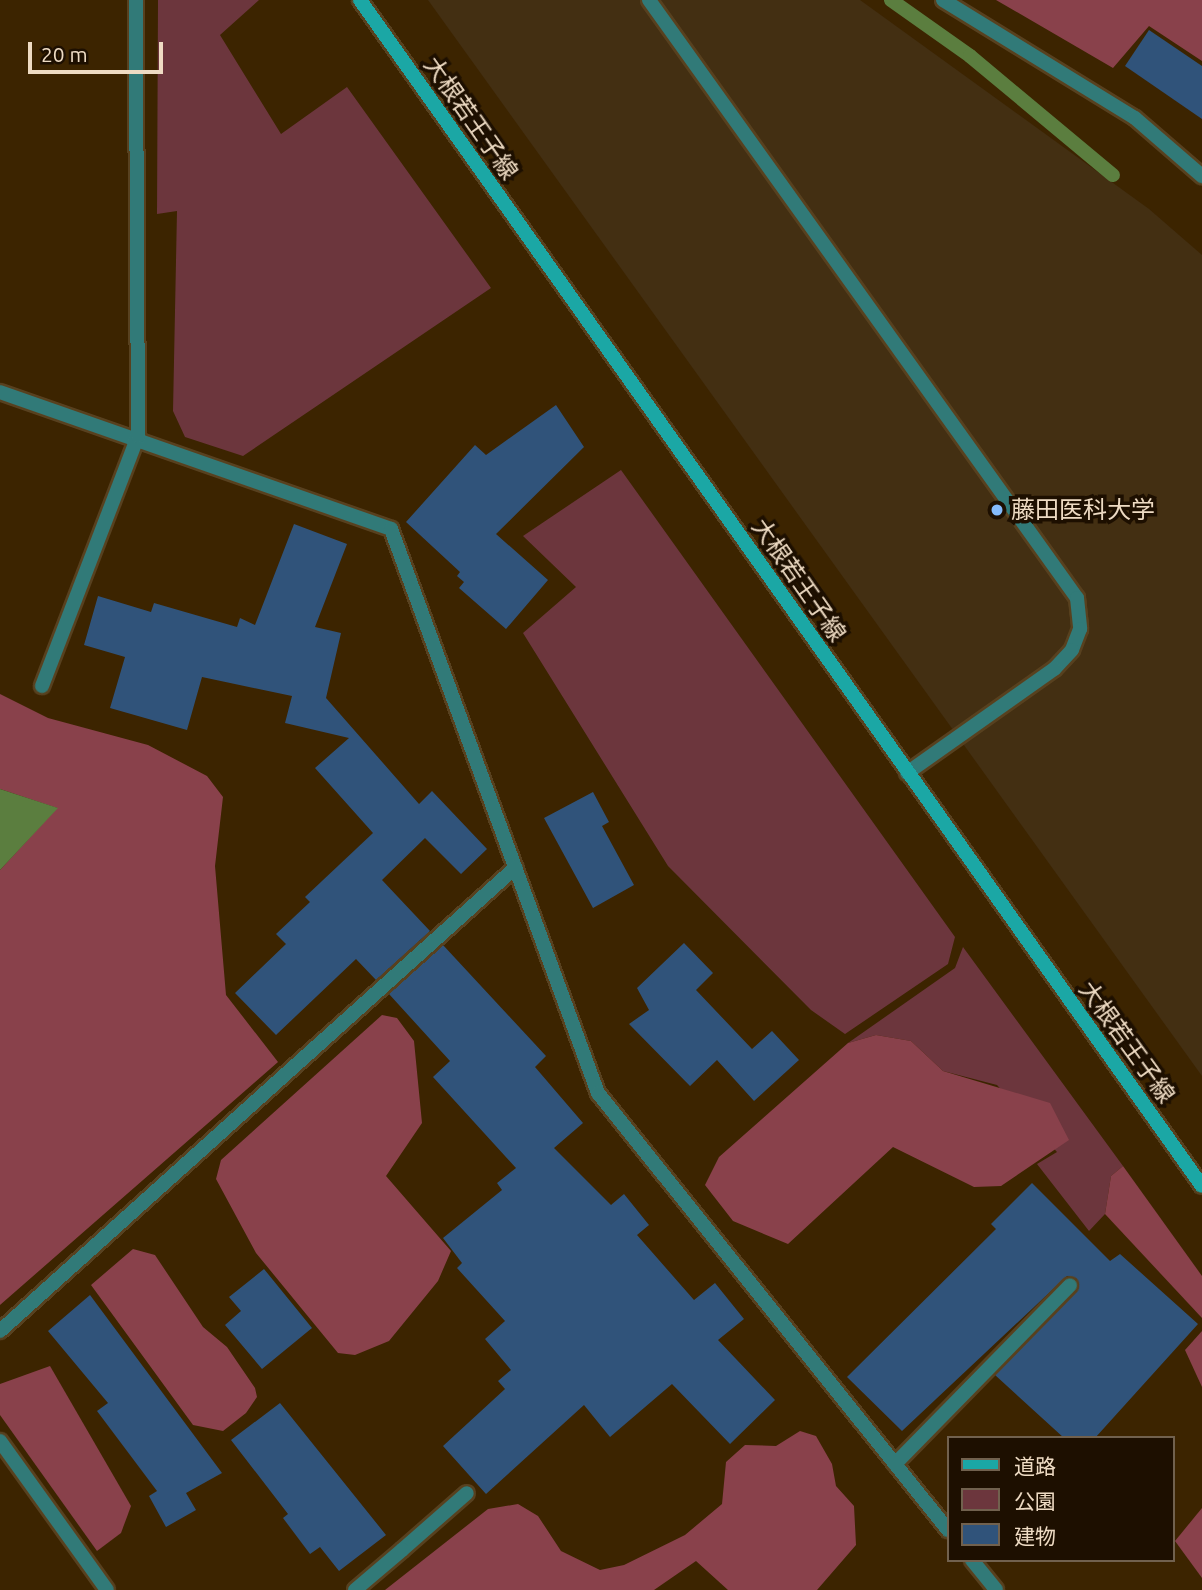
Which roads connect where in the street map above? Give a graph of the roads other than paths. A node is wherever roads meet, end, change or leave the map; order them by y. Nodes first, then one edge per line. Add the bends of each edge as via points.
1 (136, 0) edge
2 (360, 0) edge
3 (649, 0) edge
4 (943, 0) edge
5 (1202, 176) edge
6 (0, 392) edge
7 (138, 436) junction
8 (42, 686) dead end
9 (907, 773) junction
10 (515, 869) junction
11 (1200, 1180) edge
12 (1070, 1286) dead end
13 (0, 1331) edge
14 (0, 1441) edge
15 (895, 1464) junction
16 (467, 1493) dead end
17 (946, 1528) edge
18 (974, 1562) edge
19 (107, 1590) edge
20 (355, 1590) edge
21 (996, 1590) edge

1 - 7 street
2 - 9 street, 大根若王子線
3 - 9 street via 1077,598 1080,629 1072,650 1054,668
4 - 5 street via 1135,118
6 - 7 street
7 - 8 street
7 - 10 street via 391,529
9 - 11 street, 大根若王子線
10 - 13 street
10 - 15 street via 598,1093
12 - 15 street
14 - 19 street
15 - 17 street
16 - 20 street
18 - 21 street

